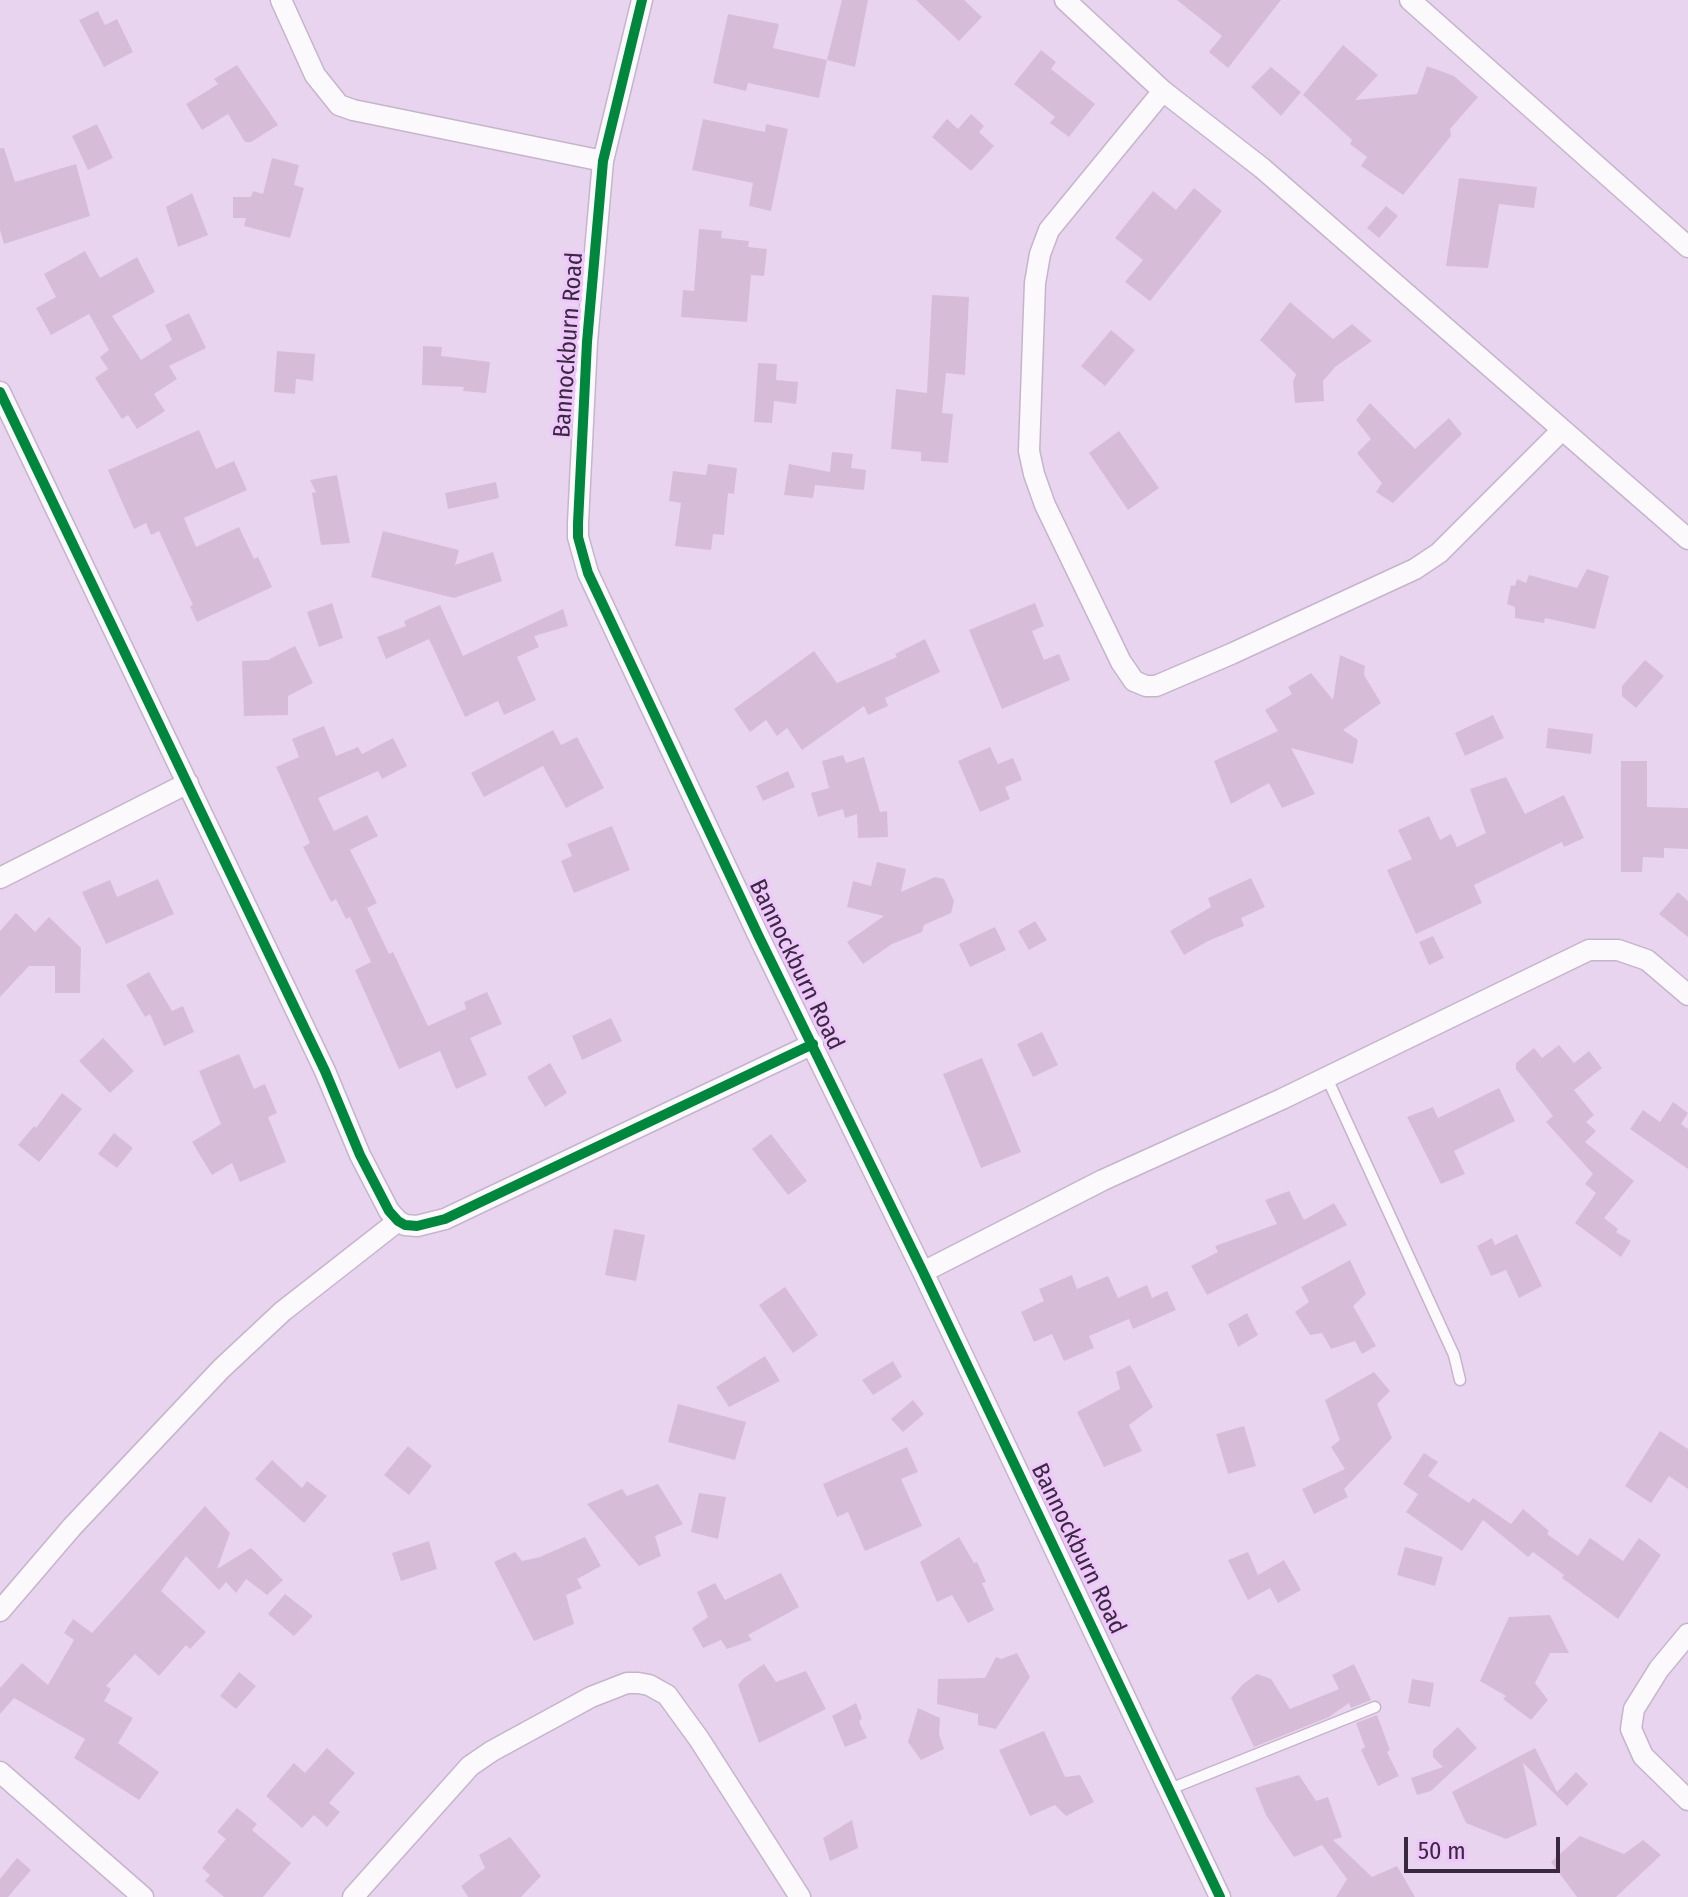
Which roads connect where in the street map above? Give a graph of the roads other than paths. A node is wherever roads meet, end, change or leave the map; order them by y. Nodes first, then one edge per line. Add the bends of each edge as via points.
1 (281, 0) edge
2 (642, 0) edge
3 (1065, 0) edge
4 (1410, 0) edge
5 (1163, 91) junction
6 (603, 161) junction
7 (1688, 247) edge
8 (0, 392) edge
9 (1561, 431) junction
10 (1688, 539) edge
11 (188, 783) junction
12 (0, 878) edge
13 (1688, 995) edge
14 (813, 1044) junction
15 (1327, 1078) junction
16 (398, 1221) junction
17 (923, 1272) junction
18 (1460, 1380) dead end
19 (0, 1611) edge
20 (1688, 1634) edge
21 (1375, 1707) dead end
22 (0, 1772) edge
23 (1170, 1789) junction
24 (1688, 1800) edge
25 (143, 1897) edge
26 (353, 1897) edge
27 (800, 1897) edge
28 (1220, 1897) edge

1 - 6 street via 315,75 346,108
2 - 6 street, Bannockburn Road
3 - 5 street
4 - 7 street
5 - 9 street via 1262,168
5 - 9 street via 1049,230 1035,283 1029,451 1034,474 1134,681 1156,686 1415,569 1439,553
6 - 14 street, Bannockburn Road via 587,342 578,523 582,552 630,668
8 - 11 street
9 - 10 street
11 - 12 street
11 - 16 street via 360,1155
13 - 15 street via 1647,960 1618,950 1589,950
14 - 16 street via 445,1219 417,1226
14 - 17 street, Bannockburn Road
15 - 17 street via 1103,1180
15 - 18 lane via 1454,1355
16 - 19 street via 283,1311 221,1369
17 - 23 street, Bannockburn Road
20 - 24 street via 1634,1709 1631,1729 1643,1756
21 - 23 lane
22 - 25 street
23 - 28 street, Bannockburn Road
26 - 27 street via 470,1766 591,1697 638,1683 667,1695

